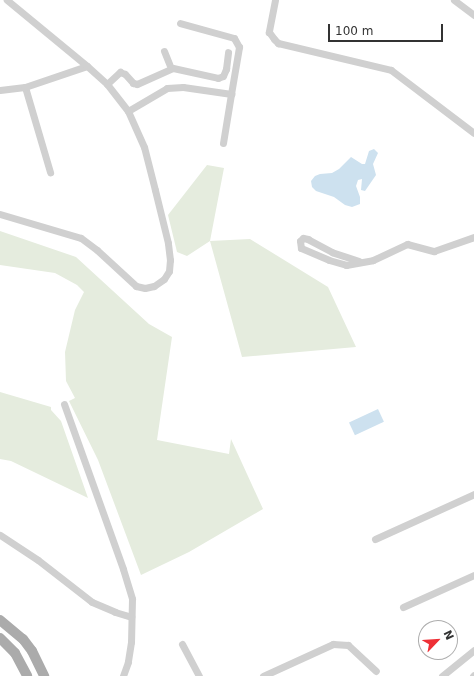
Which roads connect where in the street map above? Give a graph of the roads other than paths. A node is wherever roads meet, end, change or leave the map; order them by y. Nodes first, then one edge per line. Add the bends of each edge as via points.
1 (7, 0) edge
2 (275, 0) edge
3 (454, 0) edge
4 (474, 15) edge
5 (180, 23) dead end
6 (164, 52) dead end
7 (228, 52) dead end
8 (88, 66) junction
9 (171, 68) junction
10 (107, 84) junction
11 (25, 87) junction
12 (0, 90) edge
13 (231, 94) junction
14 (128, 111) junction
15 (474, 133) edge
16 (223, 143) dead end
17 (50, 172) dead end
18 (0, 214) edge
19 (474, 237) edge
20 (359, 262) junction
21 (64, 404) dead end
22 (474, 494) edge
23 (0, 535) edge
24 (375, 539) dead end
25 (474, 575) edge
26 (403, 607) dead end
27 (131, 616) junction
28 (0, 620) edge
29 (0, 638) edge
30 (182, 644) dead end
31 (474, 650) edge
32 (376, 671) dead end
33 (27, 676) edge
34 (44, 676) edge
35 (123, 676) edge
36 (199, 676) edge
37 (263, 676) edge
38 (442, 676) edge

1 - 8 street
2 - 15 street via 269,32 278,43 391,70
3 - 4 street
5 - 13 street via 234,38 239,47
6 - 9 street
7 - 9 street via 226,69 223,76 218,78
8 - 10 street
8 - 11 street
9 - 10 street via 137,84 120,72
10 - 14 street
11 - 12 street
11 - 17 street
13 - 14 street via 183,87 167,88
13 - 16 street
14 - 18 street via 144,147 168,243 169,271 164,279 154,286 136,286 98,250 81,238
19 - 20 street via 434,251 407,244 373,260
20 - 20 street via 346,265 329,260 301,248 300,241 302,238 308,239
21 - 27 street via 123,569 132,600
22 - 24 street
23 - 27 street via 38,560 92,602
25 - 26 street
27 - 35 street via 131,642
28 - 34 main road via 23,639
29 - 33 main road via 15,653
30 - 36 street
31 - 38 street
32 - 37 street via 348,645 333,644

